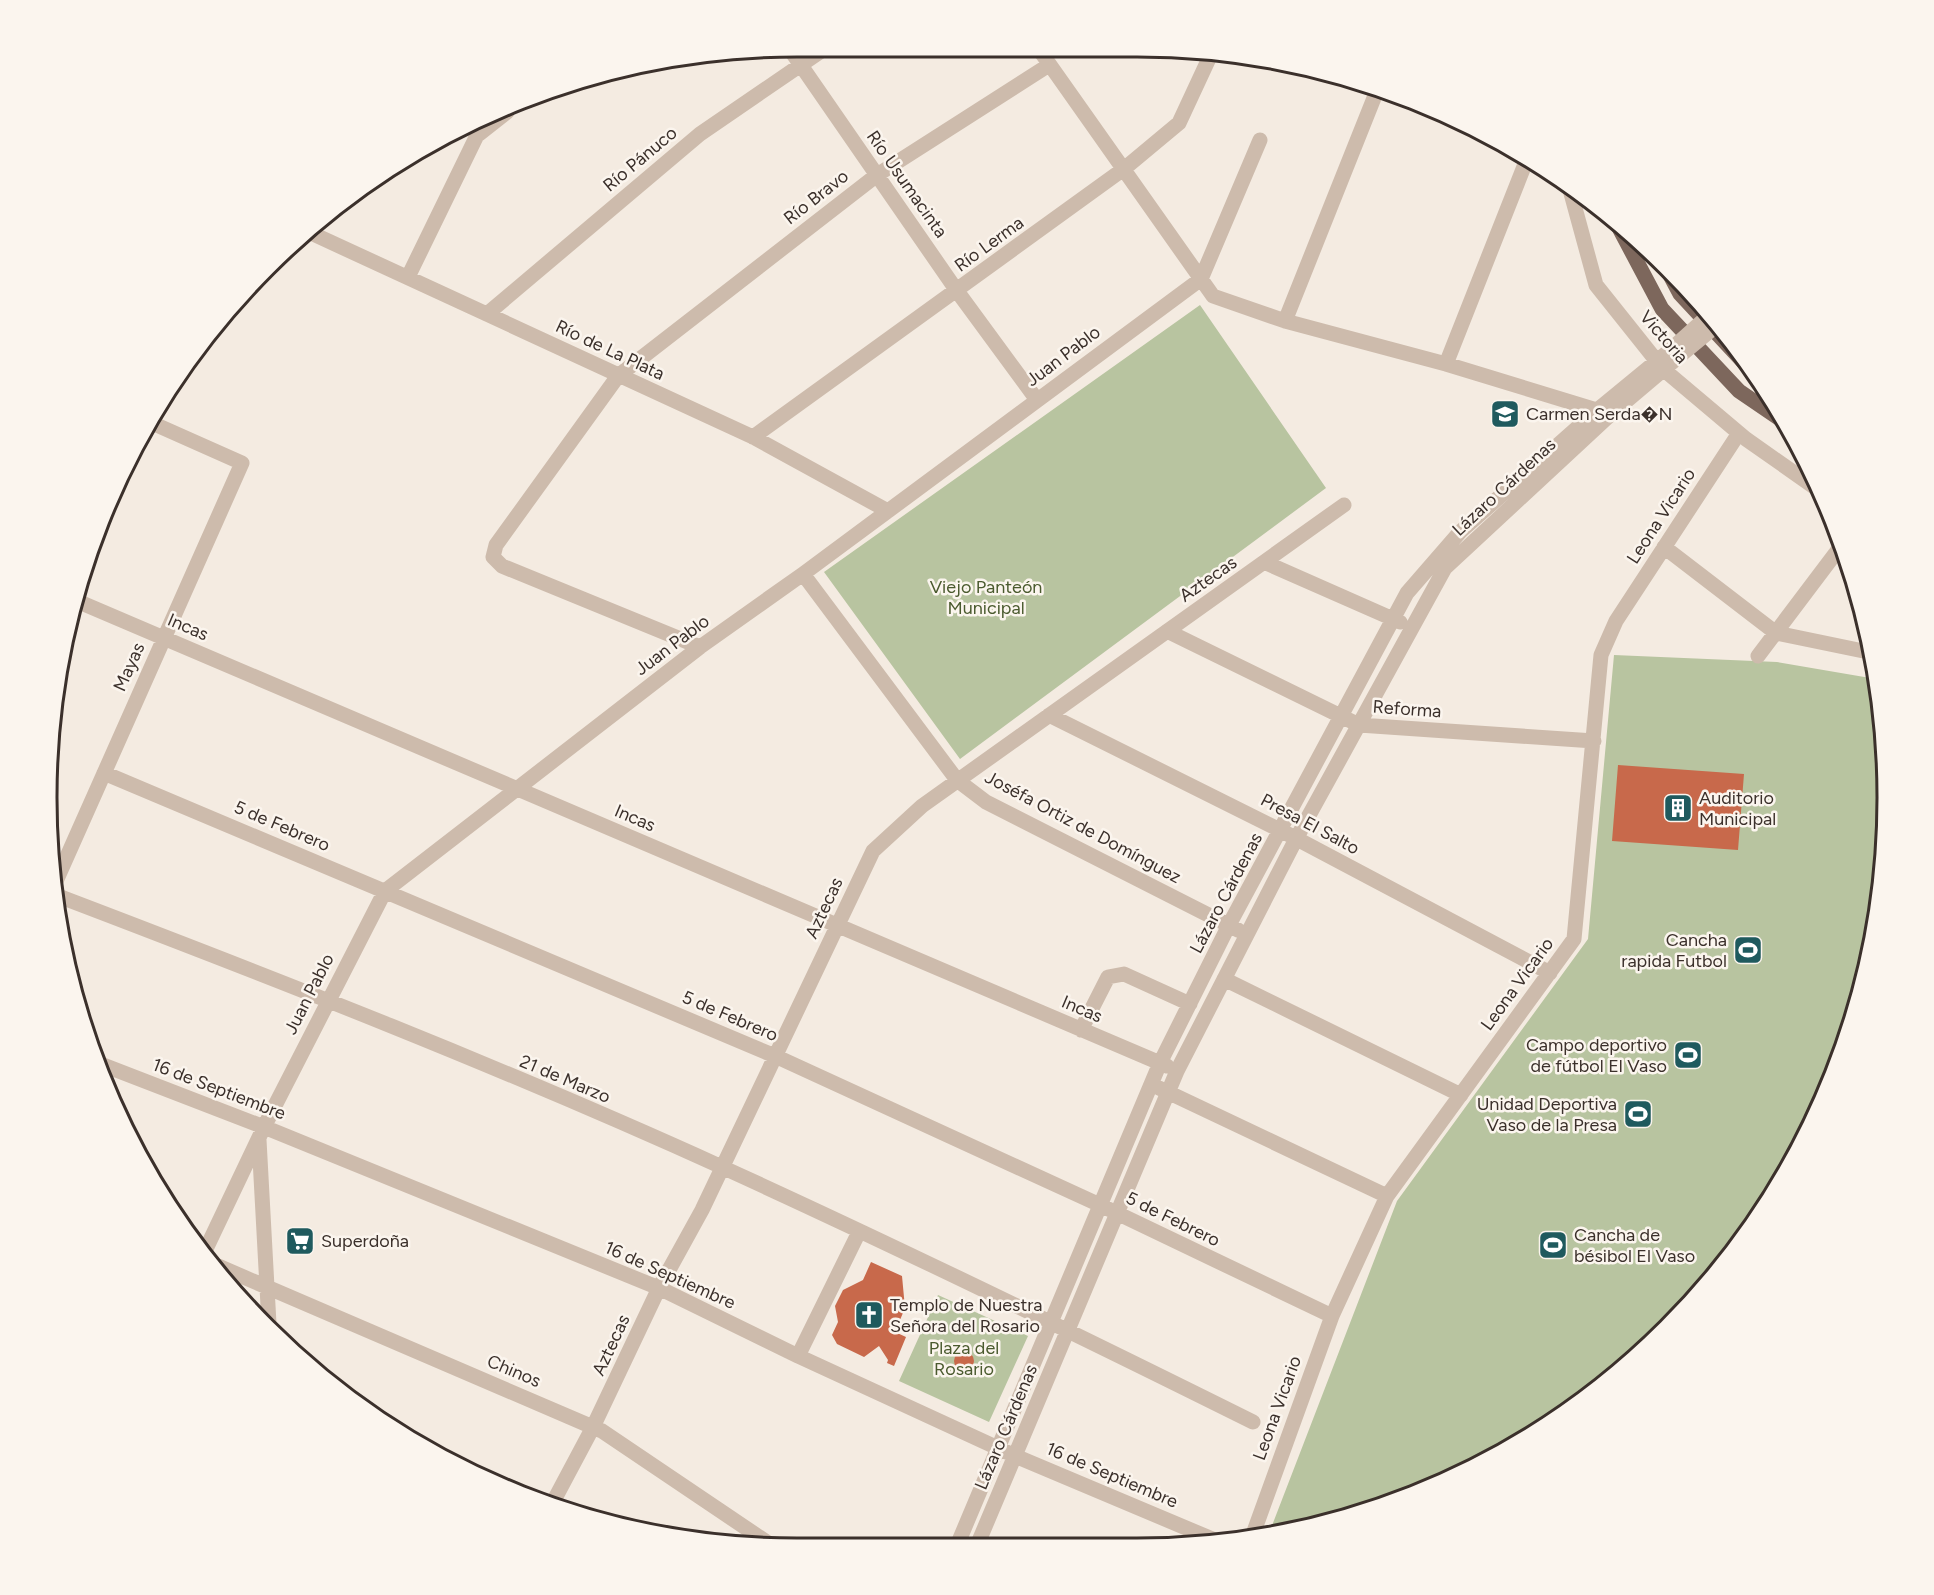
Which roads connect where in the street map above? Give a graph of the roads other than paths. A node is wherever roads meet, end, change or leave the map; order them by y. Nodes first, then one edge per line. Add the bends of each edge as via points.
1 (795, 57) edge
2 (813, 57) edge
3 (1044, 57) edge
4 (1208, 61) edge
5 (1049, 65) junction
6 (801, 66) junction
7 (1375, 96) edge
8 (480, 128) edge
9 (1260, 140) dead end
10 (1524, 167) edge
11 (1125, 168) junction
12 (876, 175) junction
13 (1573, 200) edge
14 (317, 235) edge
15 (1627, 243) edge
16 (408, 277) junction
17 (1201, 279) junction
18 (957, 291) junction
19 (488, 314) junction
20 (1285, 321) junction
21 (1703, 321) edge
22 (1710, 330) edge
23 (1667, 360) junction
24 (1446, 364) junction
25 (618, 376) junction
26 (1037, 400) junction
27 (1767, 410) edge
28 (1596, 411) junction
29 (1611, 414) junction
30 (157, 425) edge
31 (1738, 433) junction
32 (753, 437) junction
33 (1806, 481) edge
34 (1344, 506) dead end
35 (888, 511) junction
36 (1664, 547) junction
37 (1836, 553) edge
38 (1266, 563) junction
39 (803, 574) junction
40 (83, 604) edge
41 (1392, 618) junction
42 (1411, 627) junction
43 (1167, 631) junction
44 (1776, 633) junction
45 (163, 638) junction
46 (700, 647) junction
47 (1862, 651) edge
48 (1758, 656) dead end
49 (1049, 715) junction
50 (1342, 715) junction
51 (1359, 725) junction
52 (1594, 741) junction
53 (104, 773) junction
54 (957, 780) junction
55 (515, 788) junction
56 (1282, 831) junction
57 (1296, 839) junction
58 (61, 870) edge
59 (385, 891) junction
60 (64, 898) edge
61 (1229, 925) junction
62 (837, 926) junction
63 (1246, 934) junction
64 (1550, 973) junction
65 (1224, 979) junction
66 (328, 999) junction
67 (1190, 1004) junction
68 (1081, 1030) junction
69 (775, 1056) junction
70 (1160, 1063) junction
71 (108, 1067) edge
72 (1177, 1071) junction
73 (1151, 1084) junction
74 (1168, 1092) junction
75 (1461, 1095) junction
76 (261, 1132) junction
77 (723, 1167) junction
78 (1387, 1196) junction
79 (1100, 1205) junction
80 (1117, 1214) junction
81 (859, 1232) junction
82 (208, 1245) edge
83 (228, 1270) edge
84 (267, 1286) junction
85 (659, 1288) junction
86 (269, 1315) edge
87 (1332, 1316) junction
88 (1051, 1323) junction
89 (1068, 1330) junction
90 (798, 1356) junction
91 (1253, 1422) dead end
92 (593, 1427) junction
93 (998, 1448) junction
94 (1015, 1456) junction
95 (555, 1498) edge
96 (1255, 1528) edge
97 (1204, 1534) edge
98 (758, 1536) edge
99 (960, 1538) edge
100 (980, 1538) edge

1 - 6 street, Río Usumacinta
2 - 6 street, Río Pánuco
3 - 5 street
4 - 11 street, Río Lerma via 1179,123
5 - 11 street
5 - 12 street, Río Bravo
6 - 12 street, Río Usumacinta
6 - 19 street, Río Pánuco via 700,134
7 - 20 street
8 - 16 street
9 - 17 street
10 - 24 street
11 - 17 street
11 - 18 street, Río Lerma
12 - 18 street, Río Usumacinta
12 - 25 street, Río Bravo
13 - 23 street, Victoria via 1596,285
14 - 16 street, Río de La Plata
15 - 27 main road via 1662,309 1739,391
16 - 19 street, Río de La Plata
17 - 20 street via 1213,296
17 - 26 street, Juan Pablo
18 - 26 street, Río Usumacinta
18 - 32 street, Río Lerma
19 - 25 street, Río de La Plata
20 - 24 street
21 - 23 street, bridge
22 - 23 street, bridge
23 - 28 street, Lázaro Cárdenas
23 - 29 street, Lázaro Cárdenas
23 - 31 street, Victoria
24 - 28 street
25 - 32 street, Río de La Plata
25 - 46 street, Río Bravo via 496,545 493,557 502,566
26 - 35 street, Juan Pablo
28 - 29 street
28 - 41 street, Lázaro Cárdenas via 1460,532 1407,593
29 - 42 street, Lázaro Cárdenas via 1445,568
30 - 45 street, Mayas via 242,463
31 - 33 street, Victoria
31 - 36 street, Leona Vicario
32 - 35 street, Río de La Plata
34 - 38 street, Aztecas
35 - 39 street, Juan Pablo
36 - 44 street
36 - 52 street, Leona Vicario via 1616,621 1602,655
37 - 44 street
38 - 41 street
38 - 43 street, Aztecas
39 - 46 street, Juan Pablo
39 - 54 street, Joséfa Ortiz de Domínguez
40 - 45 street, Incas
41 - 42 street
41 - 50 street, Lázaro Cárdenas
42 - 51 street, Lázaro Cárdenas
43 - 49 street, Aztecas
43 - 50 street, Reforma
44 - 47 street
44 - 48 street
45 - 53 street, Mayas
45 - 55 street, Incas
46 - 55 street, Juan Pablo
49 - 54 street, Aztecas
49 - 56 street, Presa El Salto
50 - 51 street, Reforma
50 - 56 street, Lázaro Cárdenas
51 - 52 street, Reforma
51 - 57 street, Lázaro Cárdenas
52 - 64 street, Leona Vicario via 1574,939
53 - 58 street, Mayas
53 - 59 street, 5 de Febrero
54 - 61 street, Joséfa Ortiz de Domínguez via 986,802
54 - 62 street, Aztecas via 873,851
55 - 59 street, Juan Pablo
55 - 62 street, Incas
56 - 57 street, Presa El Salto
56 - 61 street, Lázaro Cárdenas
57 - 63 street, Lázaro Cárdenas
57 - 64 street, Presa El Salto
59 - 66 street, Juan Pablo
59 - 69 street, 5 de Febrero
60 - 66 street, 21 de Marzo
61 - 63 street, Joséfa Ortiz de Domínguez
61 - 67 street, Lázaro Cárdenas
62 - 68 street, Incas
62 - 69 street, Aztecas
63 - 65 street, Lázaro Cárdenas
64 - 75 street, Leona Vicario
65 - 72 street, Lázaro Cárdenas
65 - 75 street
66 - 76 street, Juan Pablo
66 - 77 street, 21 de Marzo
67 - 68 street via 1124,974 1108,977
67 - 70 street, Lázaro Cárdenas
68 - 70 street, Incas
69 - 77 street, Aztecas
69 - 79 street, 5 de Febrero
70 - 72 street, Incas
70 - 73 street, Lázaro Cárdenas
71 - 76 street, 16 de Septiembre
72 - 74 street, Lázaro Cárdenas
73 - 74 street
73 - 79 street, Lázaro Cárdenas
74 - 78 street
74 - 80 street, Lázaro Cárdenas
75 - 78 street, Leona Vicario
76 - 82 street, Juan Pablo
76 - 84 street
76 - 85 street, 16 de Septiembre
77 - 81 street, 21 de Marzo
77 - 85 street, Aztecas
78 - 87 street, Leona Vicario
79 - 80 street, 5 de Febrero
79 - 88 street, Lázaro Cárdenas
80 - 87 street, 5 de Febrero
80 - 89 street, Lázaro Cárdenas
81 - 88 street, 21 de Marzo
81 - 90 street
83 - 84 street, Chinos
84 - 86 street
84 - 92 street, Chinos
85 - 90 street, 16 de Septiembre
85 - 92 street, Aztecas
87 - 96 street, Leona Vicario
88 - 89 street, 21 de Marzo
88 - 93 street, Lázaro Cárdenas
89 - 91 street
89 - 94 street, Lázaro Cárdenas
90 - 93 street, 16 de Septiembre
92 - 95 street, Aztecas
92 - 98 street, Chinos
93 - 94 street, 16 de Septiembre
93 - 99 street, Lázaro Cárdenas
94 - 97 street, 16 de Septiembre
94 - 100 street, Lázaro Cárdenas

